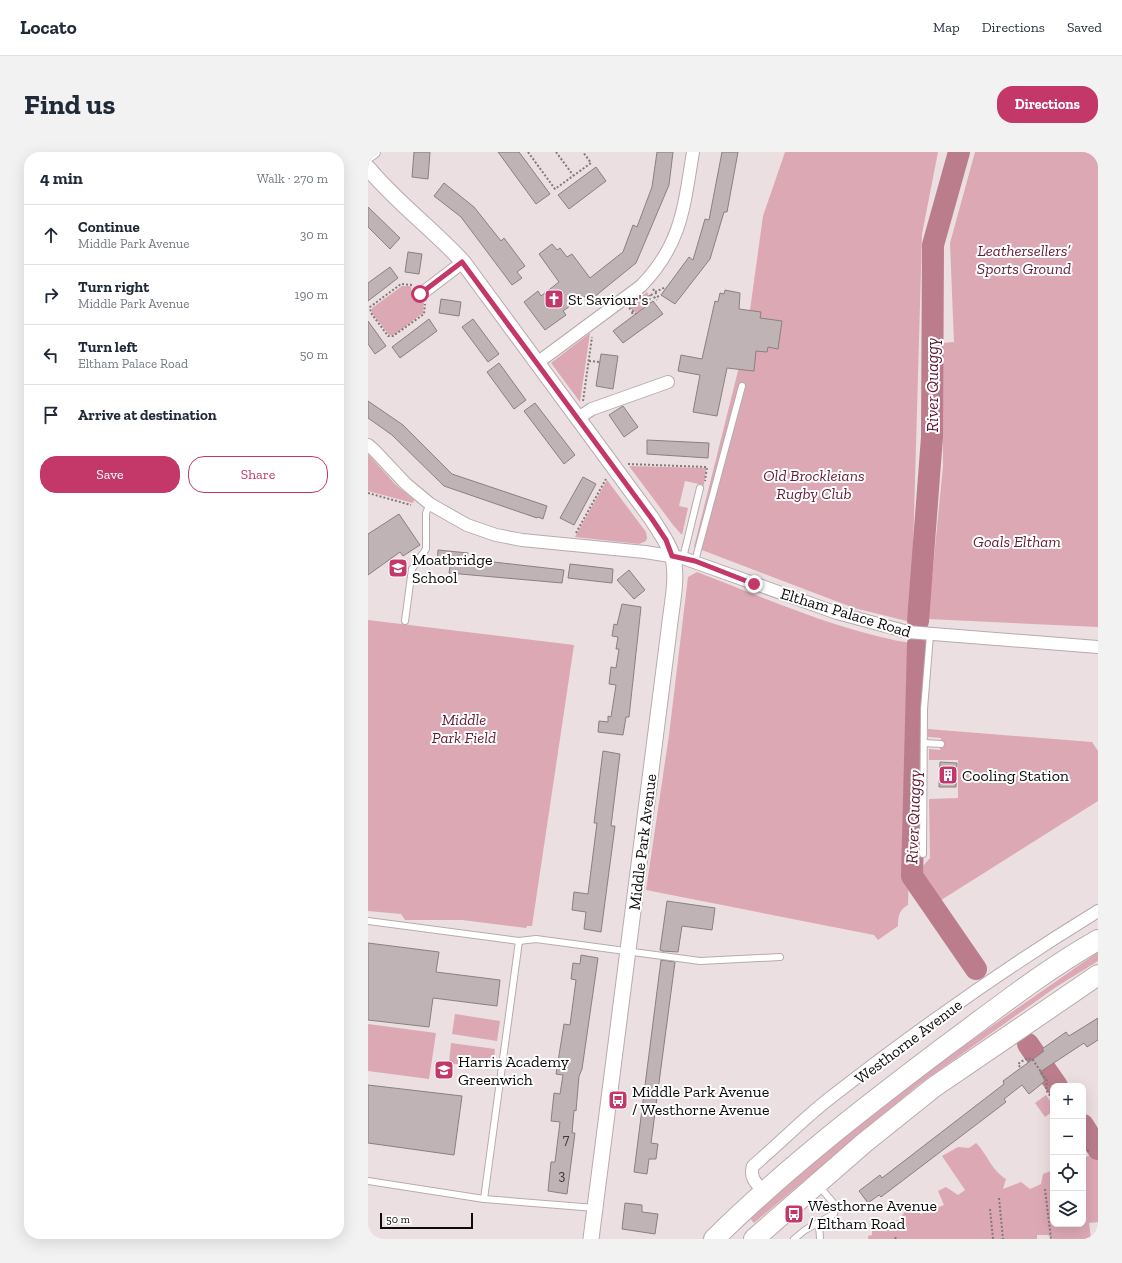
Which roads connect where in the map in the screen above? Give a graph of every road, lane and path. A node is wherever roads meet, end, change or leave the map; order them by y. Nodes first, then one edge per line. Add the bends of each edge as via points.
1 (374, 152) edge
2 (528, 152) edge
3 (556, 152) edge
4 (583, 152) edge
5 (693, 152) edge
6 (368, 156) edge
7 (368, 168) edge
8 (574, 175) junction
9 (462, 262) junction
10 (666, 287) dead end
11 (421, 293) junction
12 (649, 304) dead end
13 (632, 312) dead end
14 (633, 316) dead end
15 (590, 324) junction
16 (589, 361) junction
17 (600, 362) dead end
18 (537, 363) junction
19 (668, 382) dead end
20 (742, 386) dead end
21 (578, 418) junction
22 (368, 445) edge
23 (612, 465) junction
24 (700, 488) joint
25 (368, 493) edge
26 (430, 504) junction
27 (572, 540) dead end
28 (684, 558) junction
29 (405, 621) dead end
30 (930, 635) junction
31 (1098, 647) edge
32 (924, 743) junction
33 (941, 744) dead end
34 (923, 854) dead end
35 (1098, 911) edge
36 (368, 921) edge
37 (1098, 940) edge
38 (519, 941) junction
39 (628, 951) junction
40 (780, 957) dead end
41 (1098, 975) edge
42 (1020, 1067) dead end
43 (1050, 1096) edge
44 (368, 1180) edge
45 (816, 1183) junction
46 (760, 1188) junction
47 (1045, 1189) dead end
48 (999, 1198) dead end
49 (484, 1199) junction
50 (595, 1208) junction
51 (990, 1209) dead end
52 (819, 1223) junction
53 (820, 1238) edge
54 (591, 1239) edge
55 (714, 1239) edge
56 (754, 1239) edge
57 (794, 1239) edge
58 (993, 1239) edge
59 (1003, 1239) edge
60 (1051, 1239) edge

1 - 6 street
2 - 8 path via 555,189
3 - 8 path
4 - 8 path via 591,163
5 - 15 street via 682,219 667,254 641,286
7 - 9 street, Middle Park Avenue via 392,195 432,230
9 - 11 street
9 - 18 street, Middle Park Avenue
10 - 12 path via 664,290 654,291 658,299 650,293
11 - 11 path via 424,314 393,336 388,336 371,313 370,307 401,284
13 - 14 path
15 - 16 path via 594,329
15 - 18 street
16 - 17 path
16 - 21 path
18 - 21 street, Middle Park Avenue
19 - 21 street via 592,409
20 - 28 lane
21 - 23 street, Middle Park Avenue
22 - 26 street, Eltham Palace Road via 406,484
23 - 24 path via 707,467 704,489
23 - 27 path
23 - 28 street, Middle Park Avenue via 659,530
24 - 28 lane
25 - 26 path via 415,506
26 - 28 street, Eltham Palace Road via 467,525 496,535
26 - 29 lane via 426,513 426,549 412,569
28 - 30 street, Eltham Palace Road via 817,606 908,632
28 - 39 street, Middle Park Avenue via 674,583
30 - 31 street, Eltham Palace Road
30 - 32 lane
32 - 33 lane
32 - 34 lane
35 - 46 street, Westhorne Avenue via 1031,952 830,1099 753,1166 751,1172
36 - 38 lane
37 - 46 highway, Westhorne Avenue via 1078,951 982,1019
38 - 39 lane via 536,939
38 - 49 lane
39 - 40 lane via 700,961
39 - 50 street, Middle Park Avenue
41 - 45 highway via 934,1088
42 - 43 path via 1018,1064 1027,1058 1033,1060 1047,1081 1046,1090
44 - 49 lane
45 - 52 lane via 836,1206 834,1214
45 - 56 highway
46 - 55 highway, Westhorne Avenue
47 - 60 path
48 - 59 path
49 - 50 lane
50 - 54 street, Middle Park Avenue
51 - 58 path
52 - 53 lane
52 - 57 lane

